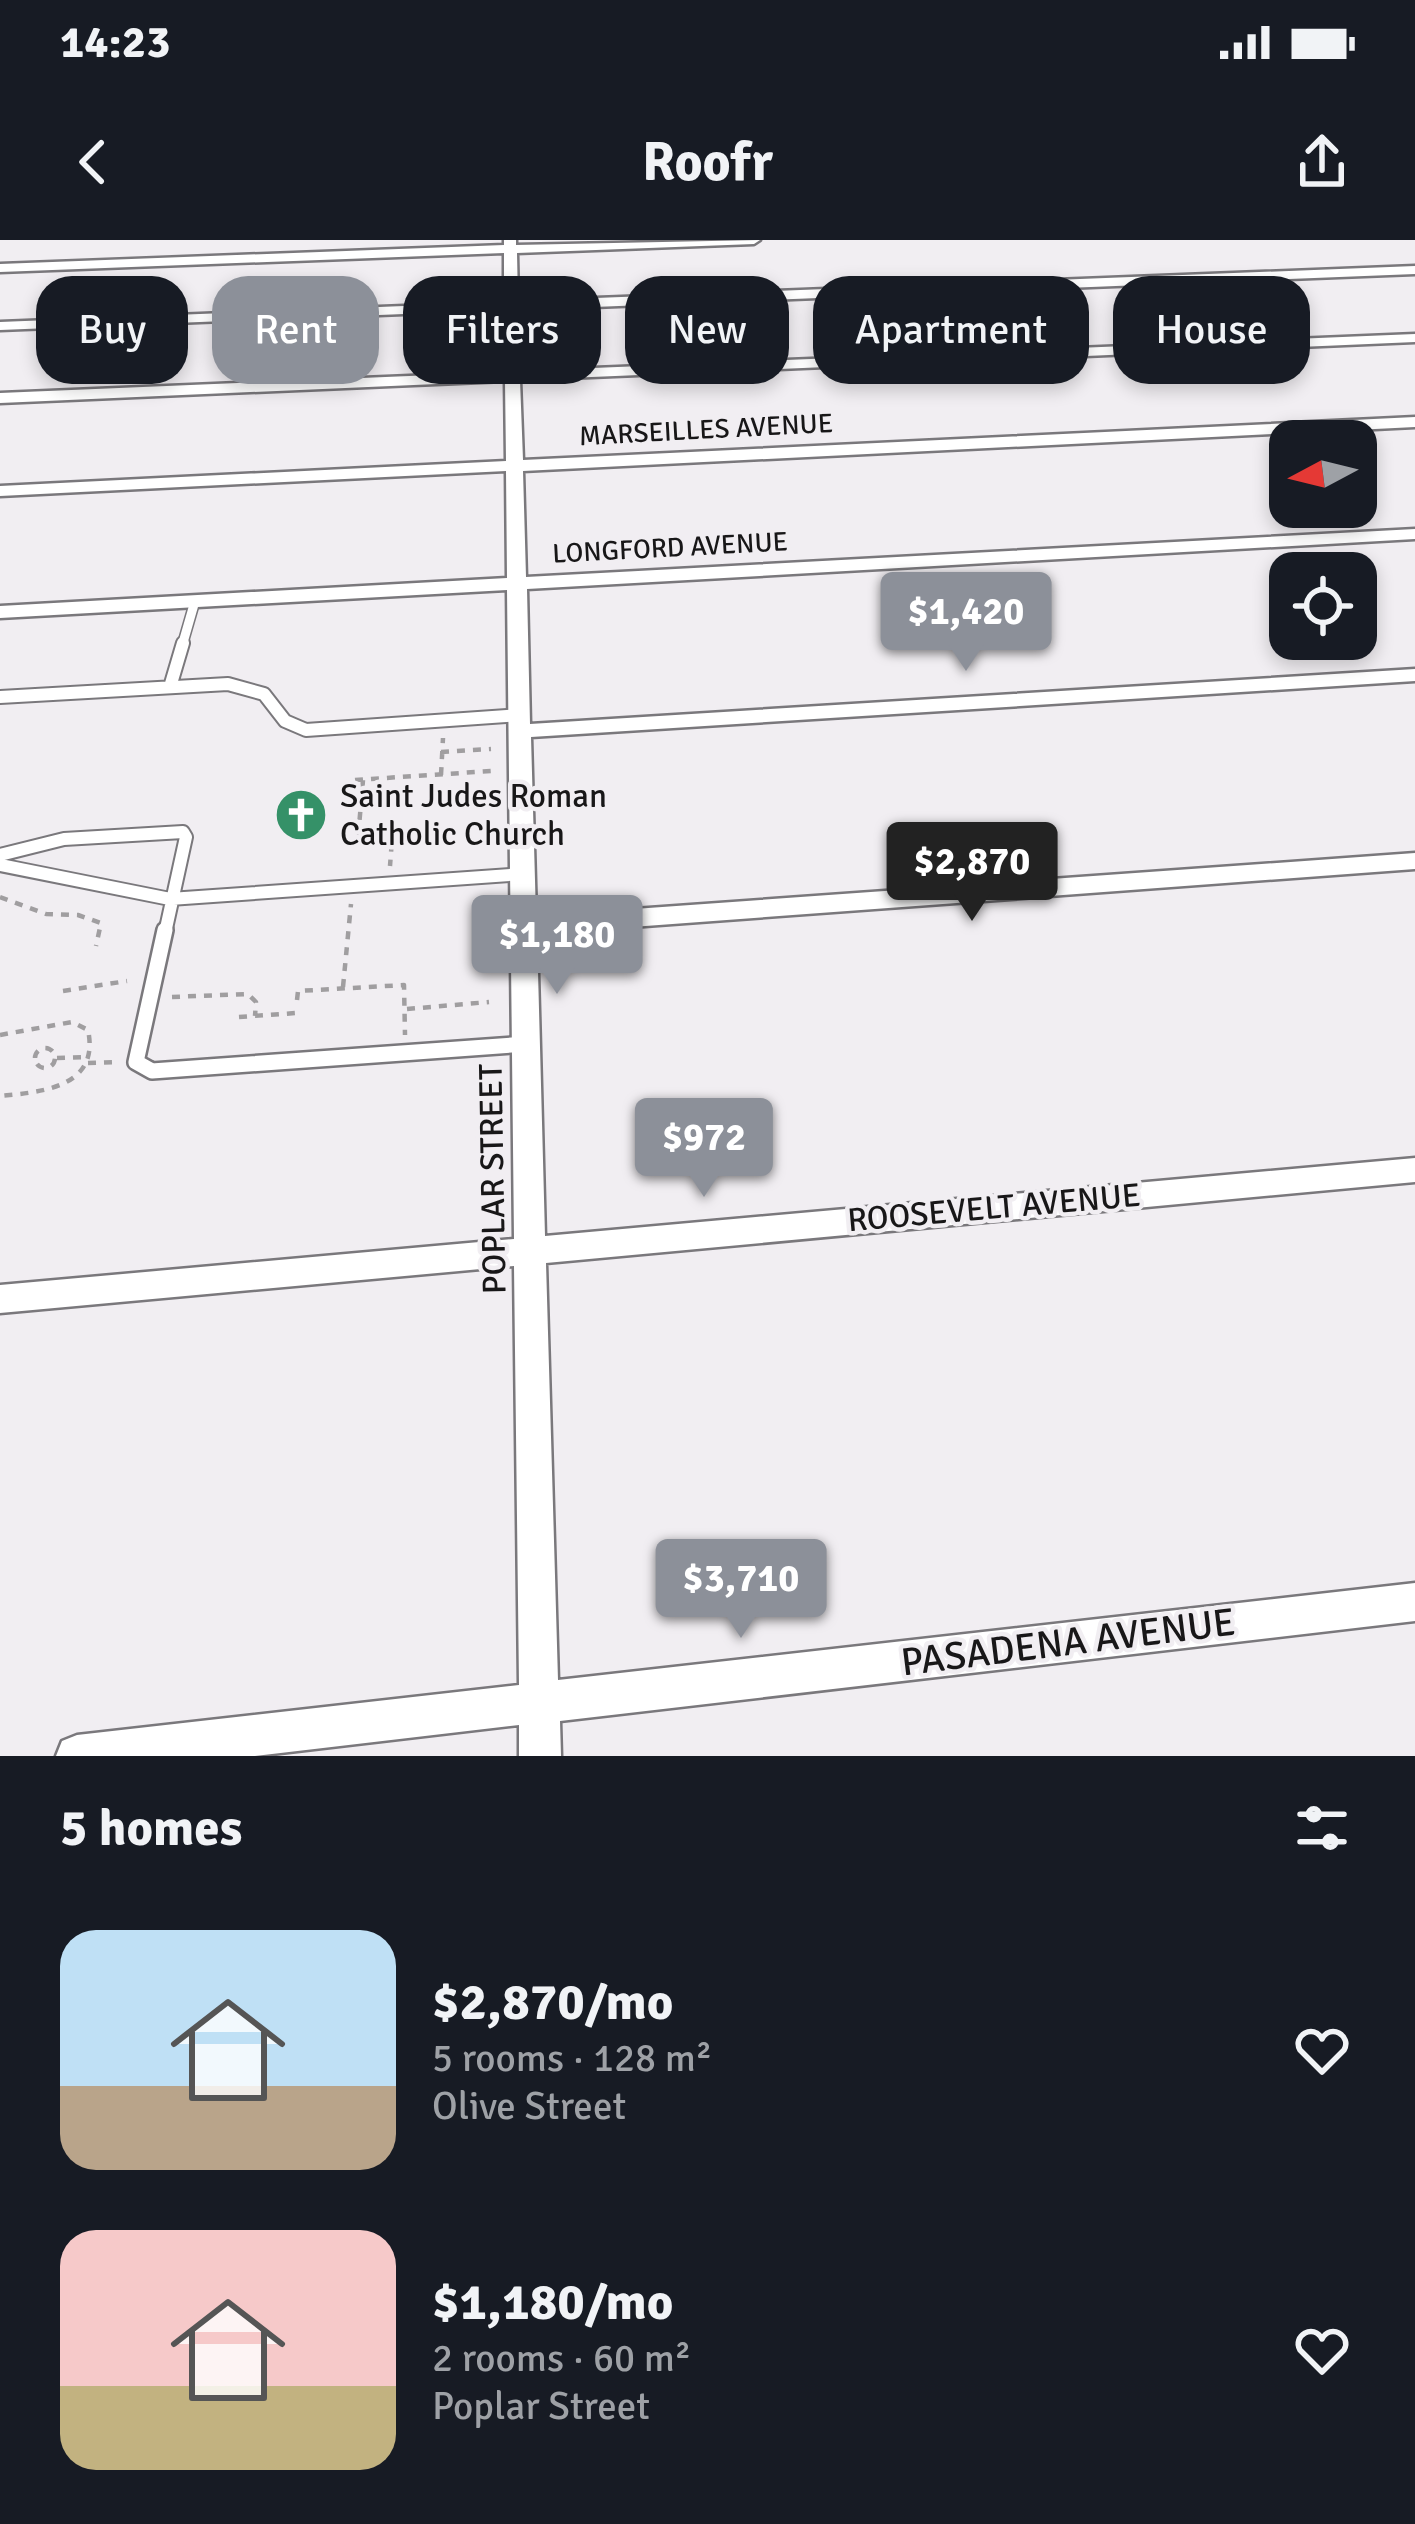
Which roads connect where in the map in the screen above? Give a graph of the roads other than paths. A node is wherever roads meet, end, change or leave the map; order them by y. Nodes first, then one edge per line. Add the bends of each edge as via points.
1 (754, 240) edge
2 (510, 244) edge
3 (0, 268) edge
4 (1415, 270) edge
5 (511, 276) edge
6 (601, 302) edge
7 (403, 310) edge
8 (0, 326) edge
9 (1415, 338) edge
10 (601, 371) edge
11 (403, 380) edge
12 (513, 384) edge
13 (0, 398) edge
14 (1415, 422) edge
15 (515, 466) junction
16 (0, 491) edge
17 (1415, 534) edge
18 (518, 584) junction
19 (195, 602) junction
20 (0, 612) edge
21 (1415, 675) edge
22 (170, 687) junction
23 (0, 697) edge
24 (520, 723) junction
25 (0, 855) edge
26 (1415, 861) edge
27 (0, 865) edge
28 (523, 874) junction
29 (170, 899) junction
30 (524, 926) junction
31 (526, 1044) junction
32 (1415, 1170) edge
33 (530, 1250) junction
34 (0, 1299) edge
35 (1415, 1602) edge
36 (539, 1702) junction
37 (77, 1756) edge
38 (540, 1756) edge

1 - 2 street
2 - 3 street
2 - 5 street, POPLAR STREET
4 - 6 street
7 - 8 street
9 - 10 street
11 - 13 street
12 - 15 street, POPLAR STREET
14 - 15 street, MARSEILLES AVENUE
15 - 16 street, MARSEILLES AVENUE
15 - 18 street, POPLAR STREET
17 - 18 street, LONGFORD AVENUE
18 - 19 street, LONGFORD AVENUE
18 - 24 street, POPLAR STREET
19 - 20 street, LONGFORD AVENUE
19 - 22 lane
21 - 24 street
22 - 23 lane
22 - 24 lane via 249,689 264,694 286,724 306,730
24 - 28 street, POPLAR STREET
25 - 29 lane via 64,838 183,832
26 - 30 street
27 - 29 lane
28 - 29 lane
28 - 30 street, POPLAR STREET
29 - 31 lane via 136,1061 152,1071
30 - 31 street, POPLAR STREET
31 - 33 street, POPLAR STREET
32 - 33 street, ROOSEVELT AVENUE
33 - 34 street, ROOSEVELT AVENUE
33 - 36 street, POPLAR STREET
35 - 36 street, PASADENA AVENUE
36 - 37 street, PASADENA AVENUE
36 - 38 street, POPLAR STREET

